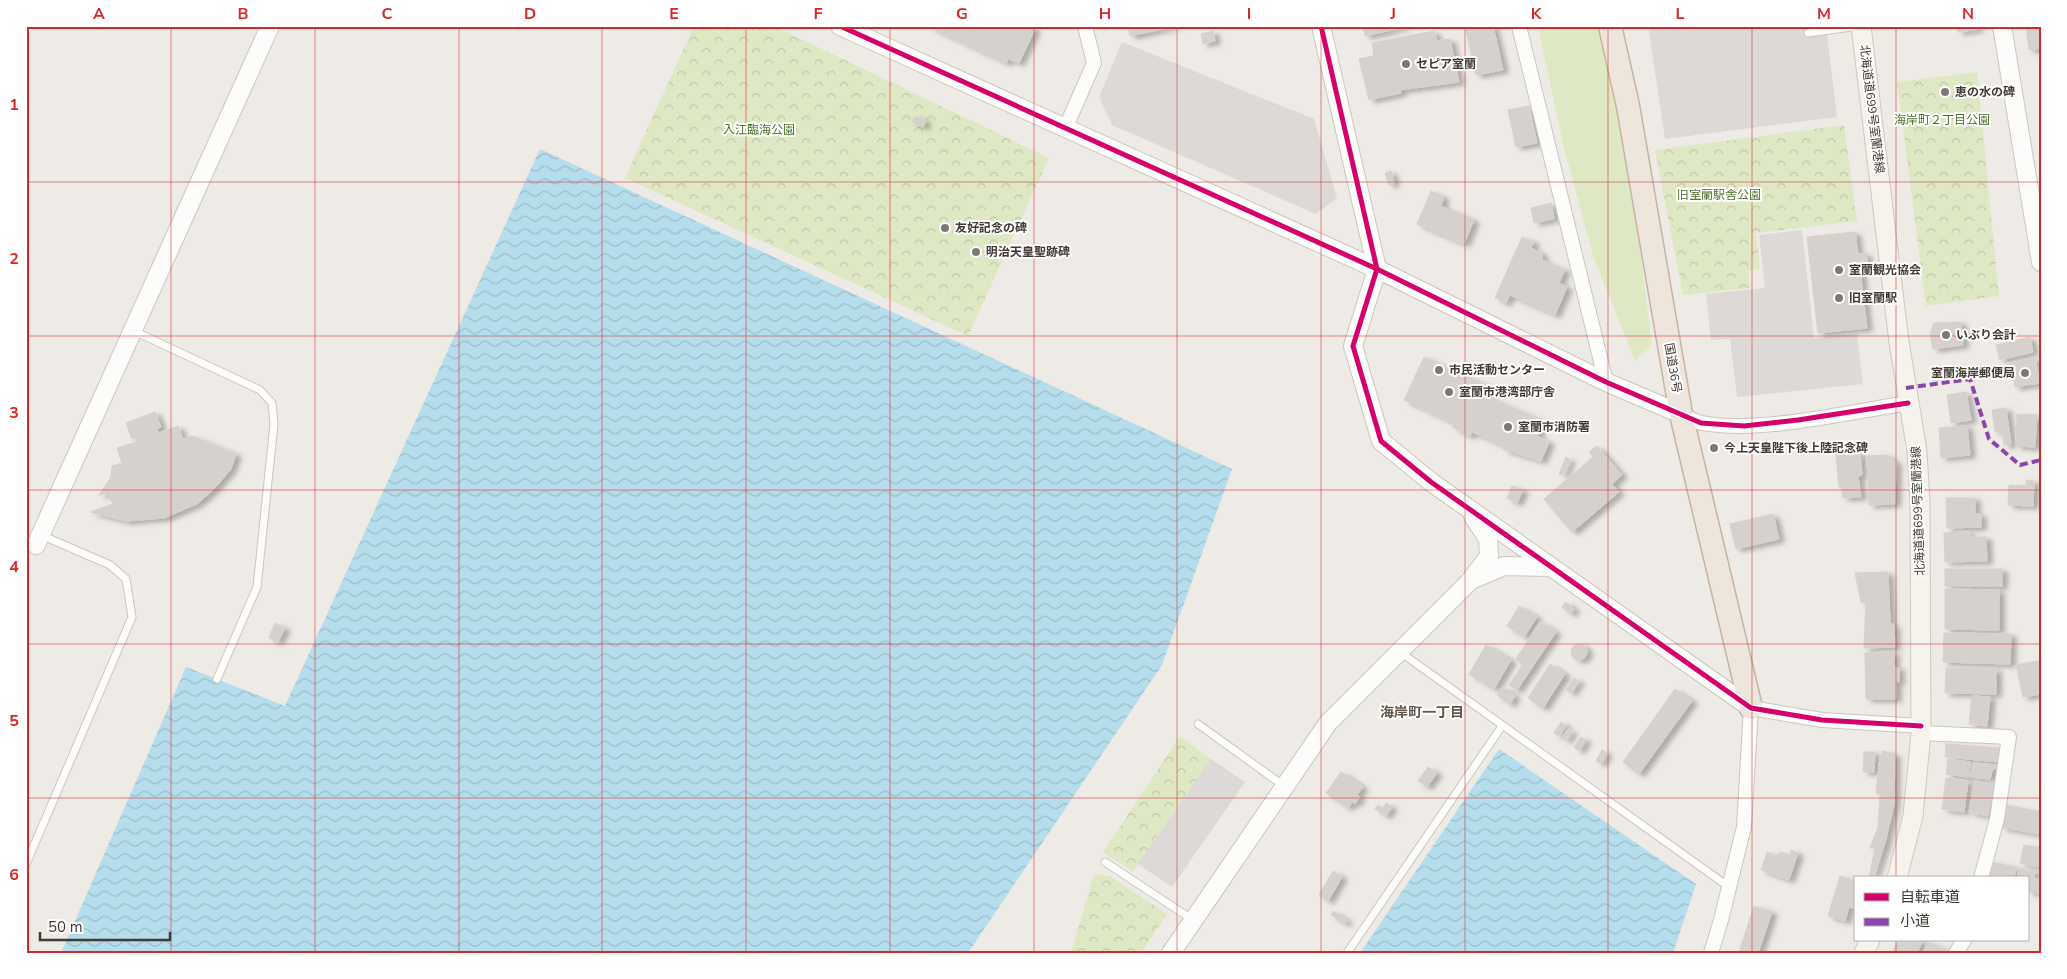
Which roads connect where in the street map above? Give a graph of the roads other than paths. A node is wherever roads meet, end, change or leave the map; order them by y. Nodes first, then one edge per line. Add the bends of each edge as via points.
1 (270, 26) edge
2 (840, 26) edge
3 (1085, 26) edge
4 (1321, 26) edge
5 (1519, 26) edge
6 (1610, 26) edge
7 (1861, 26) edge
8 (2002, 26) edge
9 (1808, 33) dead end
10 (1065, 129) junction
11 (2041, 262) edge
12 (1377, 269) junction
13 (132, 330) junction
14 (1606, 382) junction
15 (1908, 403) junction
16 (1681, 414) junction
17 (1468, 509) junction
18 (38, 540) joint
19 (1551, 567) junction
20 (1471, 580) junction
21 (1399, 651) junction
22 (217, 679) dead end
23 (1751, 708) junction
24 (1198, 724) dead end
25 (1502, 726) junction
26 (1921, 729) junction
27 (1285, 786) junction
28 (1105, 862) dead end
29 (26, 864) edge
30 (1898, 876) edge
31 (1982, 876) edge
32 (1729, 887) junction
33 (1193, 921) junction
34 (1963, 942) edge
35 (1171, 953) edge
36 (1347, 953) edge
37 (1711, 953) edge
38 (1956, 953) edge

1 - 13 street
2 - 10 street
3 - 10 street via 1094,63
4 - 12 street
5 - 14 street
6 - 16 highway, 国道36号 via 1628,106
7 - 9 lane
7 - 15 main road, 北海道道699号室蘭港線
8 - 11 street
10 - 12 street
12 - 14 street
12 - 17 street via 1353,346 1381,441
13 - 18 street
13 - 22 lane via 260,390 272,403 274,424 258,587
14 - 16 street
15 - 16 street via 1744,426 1700,423
15 - 26 main road, 北海道道699号室蘭港線 via 1917,450 1920,503
16 - 23 highway, 国道36号
17 - 19 street
17 - 20 street via 1488,539 1489,556
18 - 29 lane via 110,565 126,579 132,617
19 - 20 street via 1504,566
19 - 23 street
20 - 21 street
21 - 25 lane
21 - 27 street via 1328,722
23 - 26 street via 1822,720
23 - 32 street via 1744,828
24 - 27 lane
25 - 32 lane
25 - 36 lane
26 - 30 main road, 北海道道699号室蘭港線 via 1913,816
26 - 31 street via 2009,737 1996,819
27 - 33 street
28 - 33 lane
32 - 37 street
33 - 35 street
34 - 38 street

